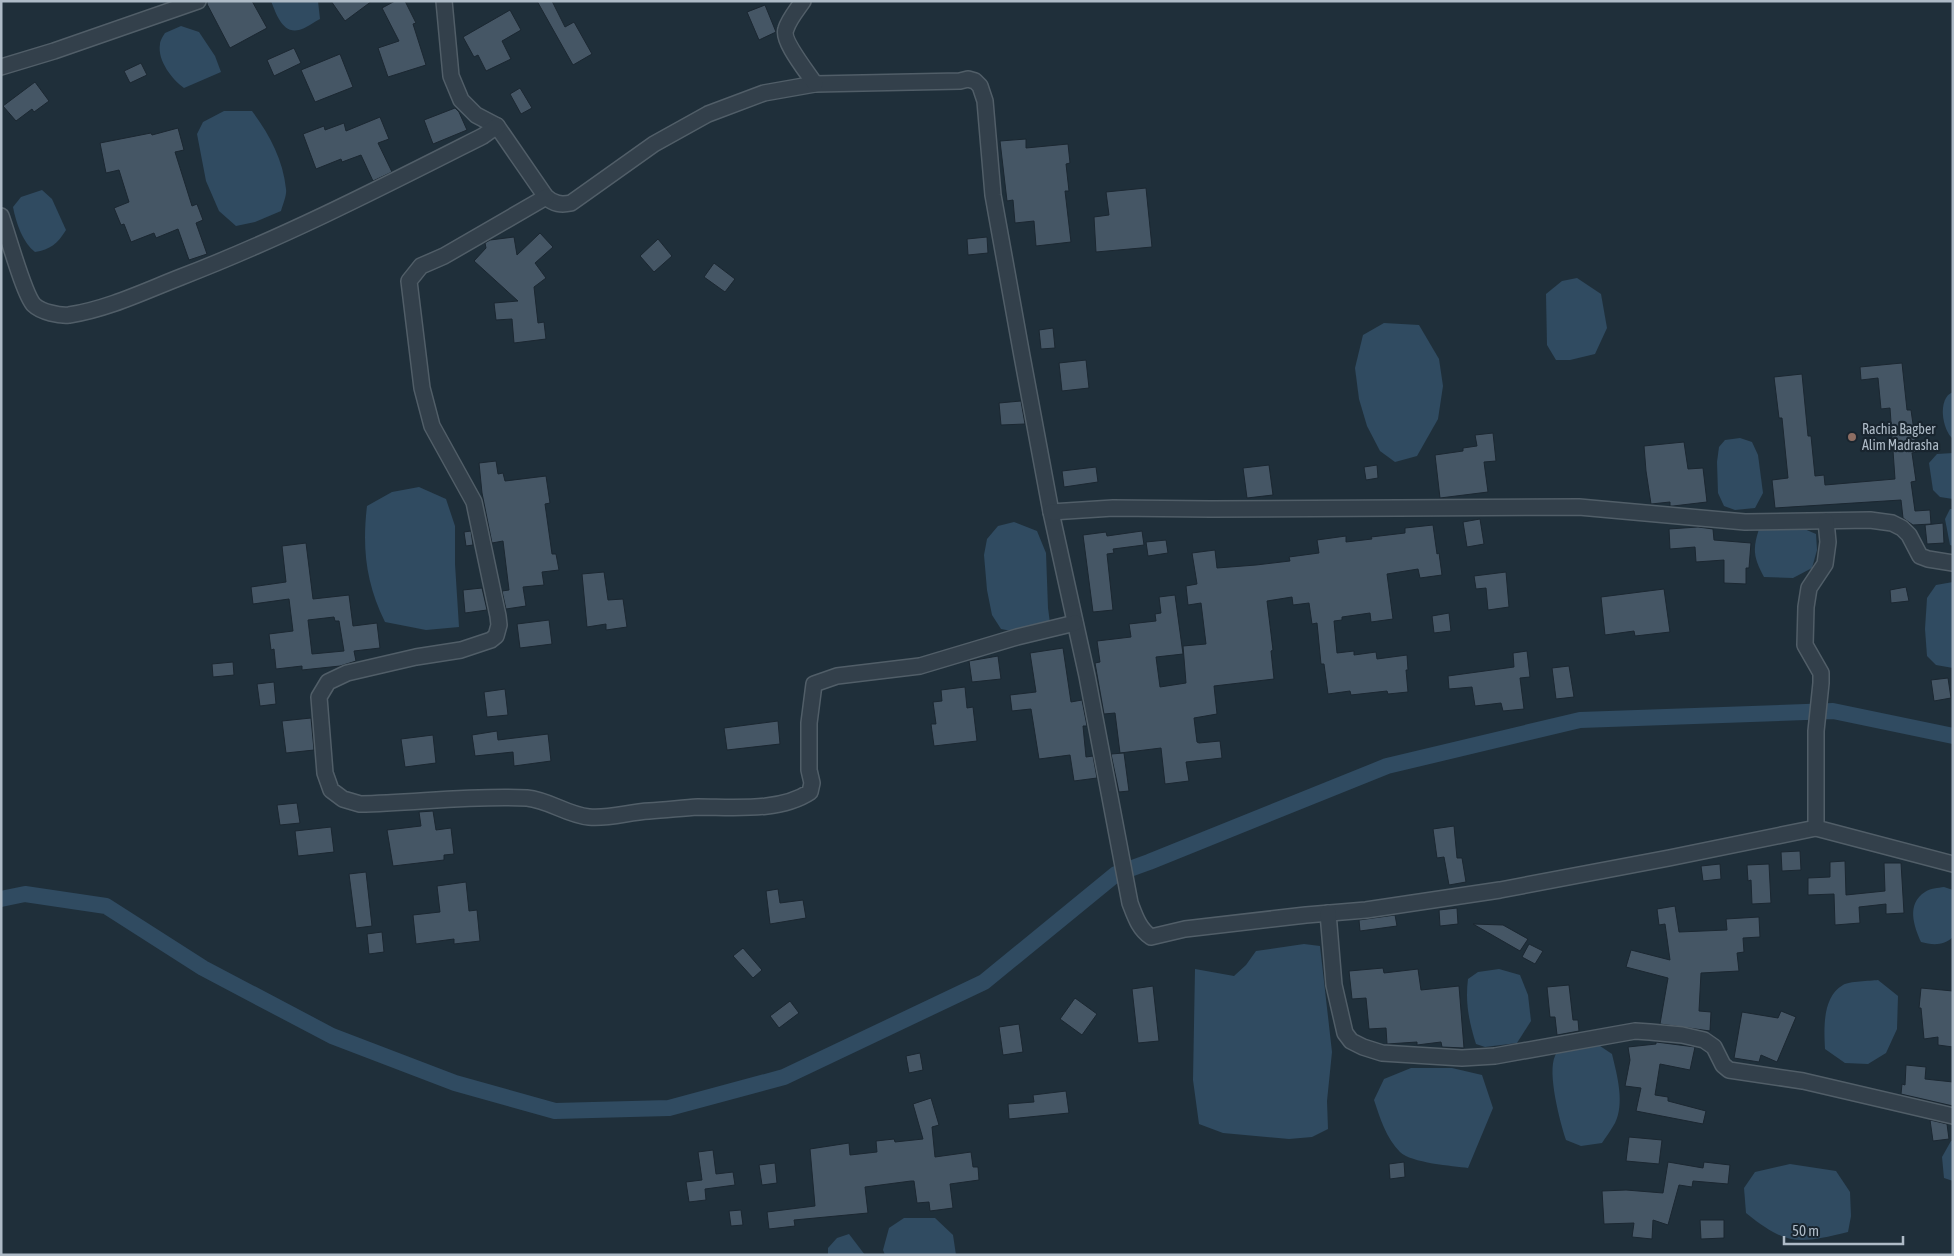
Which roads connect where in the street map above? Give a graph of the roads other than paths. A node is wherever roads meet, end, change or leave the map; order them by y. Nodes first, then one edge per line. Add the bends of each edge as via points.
1 (198, 1) edge
2 (444, 1) edge
3 (802, 1) edge
4 (1, 67) edge
5 (815, 84) junction
6 (497, 126) junction
7 (546, 197) junction
8 (1, 216) edge
9 (1051, 512) junction
10 (1826, 521) junction
11 (1953, 564) edge
12 (1075, 623) junction
13 (1816, 828) junction
14 (1953, 864) edge
15 (1328, 913) junction
16 (1953, 1116) edge

1 - 4 street
2 - 6 street via 451,76 461,100 476,115
3 - 5 street via 784,34
5 - 7 street via 764,93 708,114 654,144 571,203 552,202
5 - 9 street via 968,79 980,86 985,101 993,195
6 - 7 street
6 - 8 street via 354,200 230,258 118,302 68,315 48,312 34,305
7 - 12 street via 421,266 409,280 422,388 432,426 474,502 498,616 496,636 461,650 347,673 328,682 319,697 325,773 331,790 343,799 360,804 529,798 588,817 697,807 746,808 784,802 810,792 808,723 814,684 837,676 920,666
9 - 10 street via 1113,508 1579,507 1745,522
9 - 12 street
10 - 11 street via 1892,523 1909,535 1920,556
10 - 13 street via 1825,564 1809,588 1806,607 1806,645 1821,673 1816,731
12 - 15 street via 1130,903 1145,933 1151,937 1185,929
13 - 14 street
13 - 15 street via 1500,890
15 - 16 street via 1334,985 1345,1033 1351,1041 1363,1047 1390,1054 1462,1058 1495,1056 1635,1031 1682,1035 1704,1040 1714,1048 1729,1070 1803,1081

